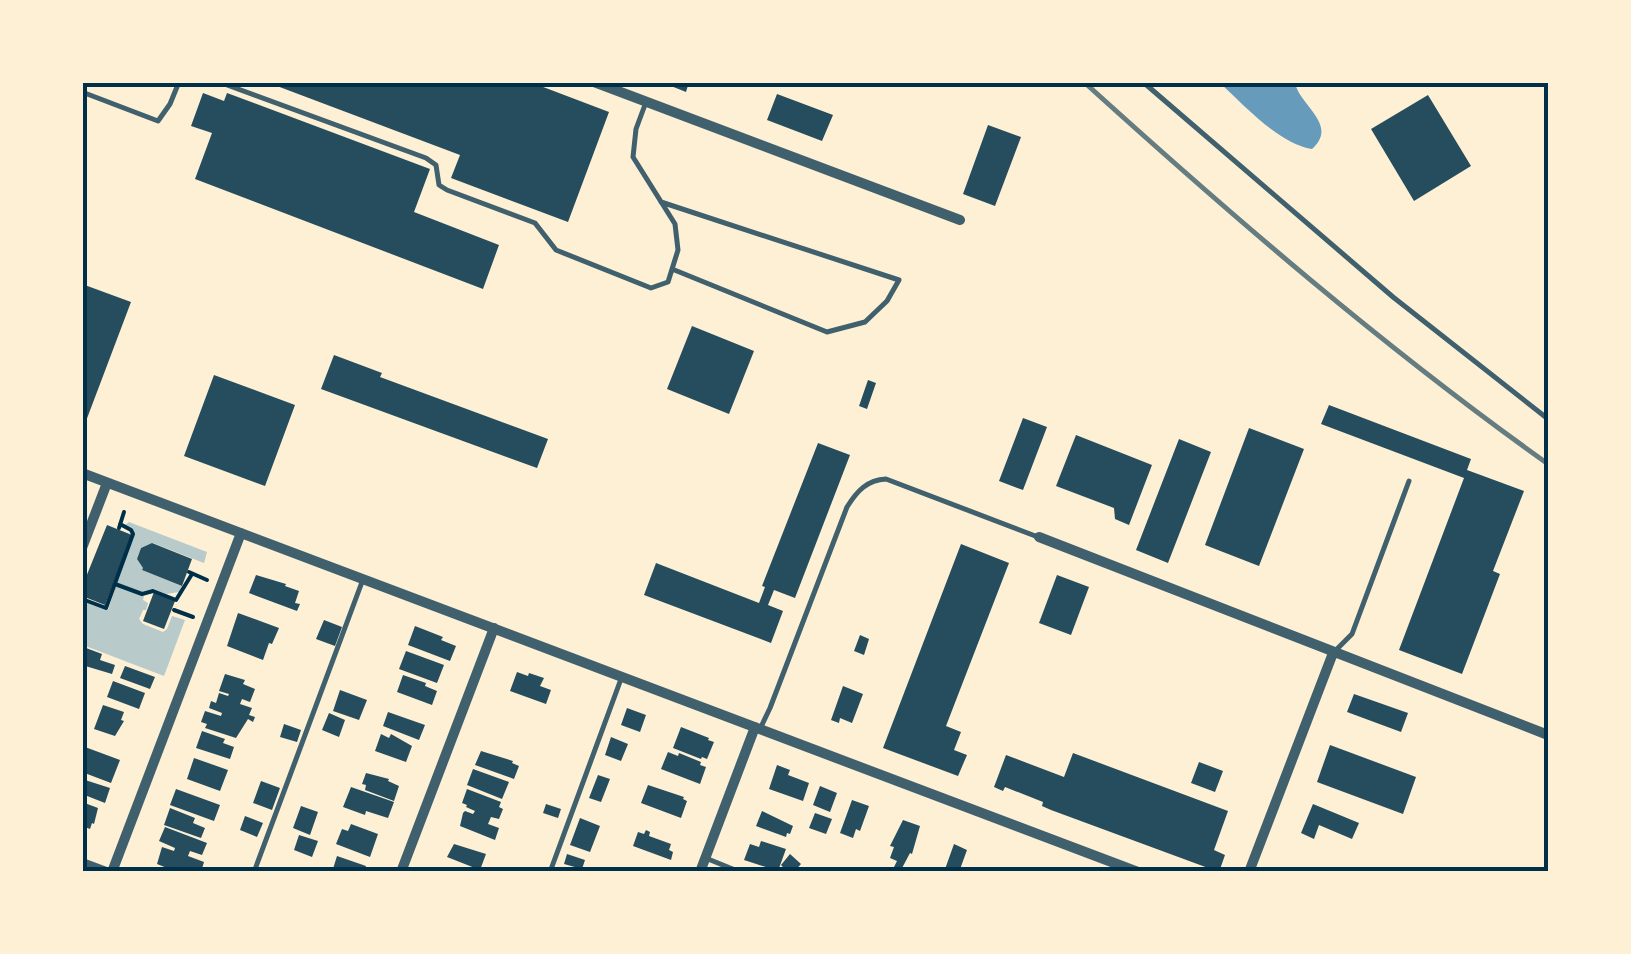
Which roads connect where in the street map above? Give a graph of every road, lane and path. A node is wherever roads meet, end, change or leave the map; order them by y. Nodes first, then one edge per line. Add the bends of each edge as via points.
1 (89, 82) edge
2 (179, 82) edge
3 (218, 82) edge
4 (594, 82) edge
5 (1143, 82) edge
6 (84, 92) edge
7 (646, 102) junction
8 (660, 202) junction
9 (960, 220) dead end
10 (672, 269) junction
11 (1548, 419) edge
12 (82, 473) edge
13 (1409, 481) dead end
14 (107, 483) junction
15 (124, 512) dead end
16 (241, 532) junction
17 (1039, 537) joint
18 (82, 548) edge
19 (363, 579) junction
20 (212, 582) dead end
21 (115, 584) junction
22 (82, 599) edge
23 (174, 610) dead end
24 (198, 620) dead end
25 (494, 628) junction
26 (1333, 653) junction
27 (622, 676) junction
28 (758, 728) junction
29 (1548, 735) edge
30 (705, 858) junction
31 (82, 863) edge
32 (109, 872) edge
33 (254, 872) edge
34 (401, 872) edge
35 (550, 872) edge
36 (700, 872) edge
37 (740, 872) edge
38 (1138, 872) edge
39 (1249, 872) edge

1 - 6 lane
2 - 6 lane via 158,120
3 - 10 lane via 426,158 436,165 439,185 535,223 556,250 651,288 668,282
4 - 7 street
5 - 11 lane via 1393,297
7 - 8 lane via 633,157
7 - 9 street
8 - 10 lane via 675,224
8 - 10 lane via 899,280 865,322 827,332
12 - 14 street
13 - 26 lane via 1352,634
14 - 16 street
14 - 18 street
15 - 21 path via 120,526 133,534
16 - 19 street
16 - 32 street
17 - 26 street
17 - 28 lane via 886,480 867,483 847,507
19 - 25 street
19 - 33 lane
20 - 21 path via 190,573 176,600
21 - 22 path via 106,608
23 - 24 path
25 - 27 street
25 - 34 street
26 - 29 street
26 - 39 street
27 - 28 street
27 - 35 lane
28 - 30 street
28 - 38 street
30 - 36 street
30 - 37 lane
31 - 32 street

